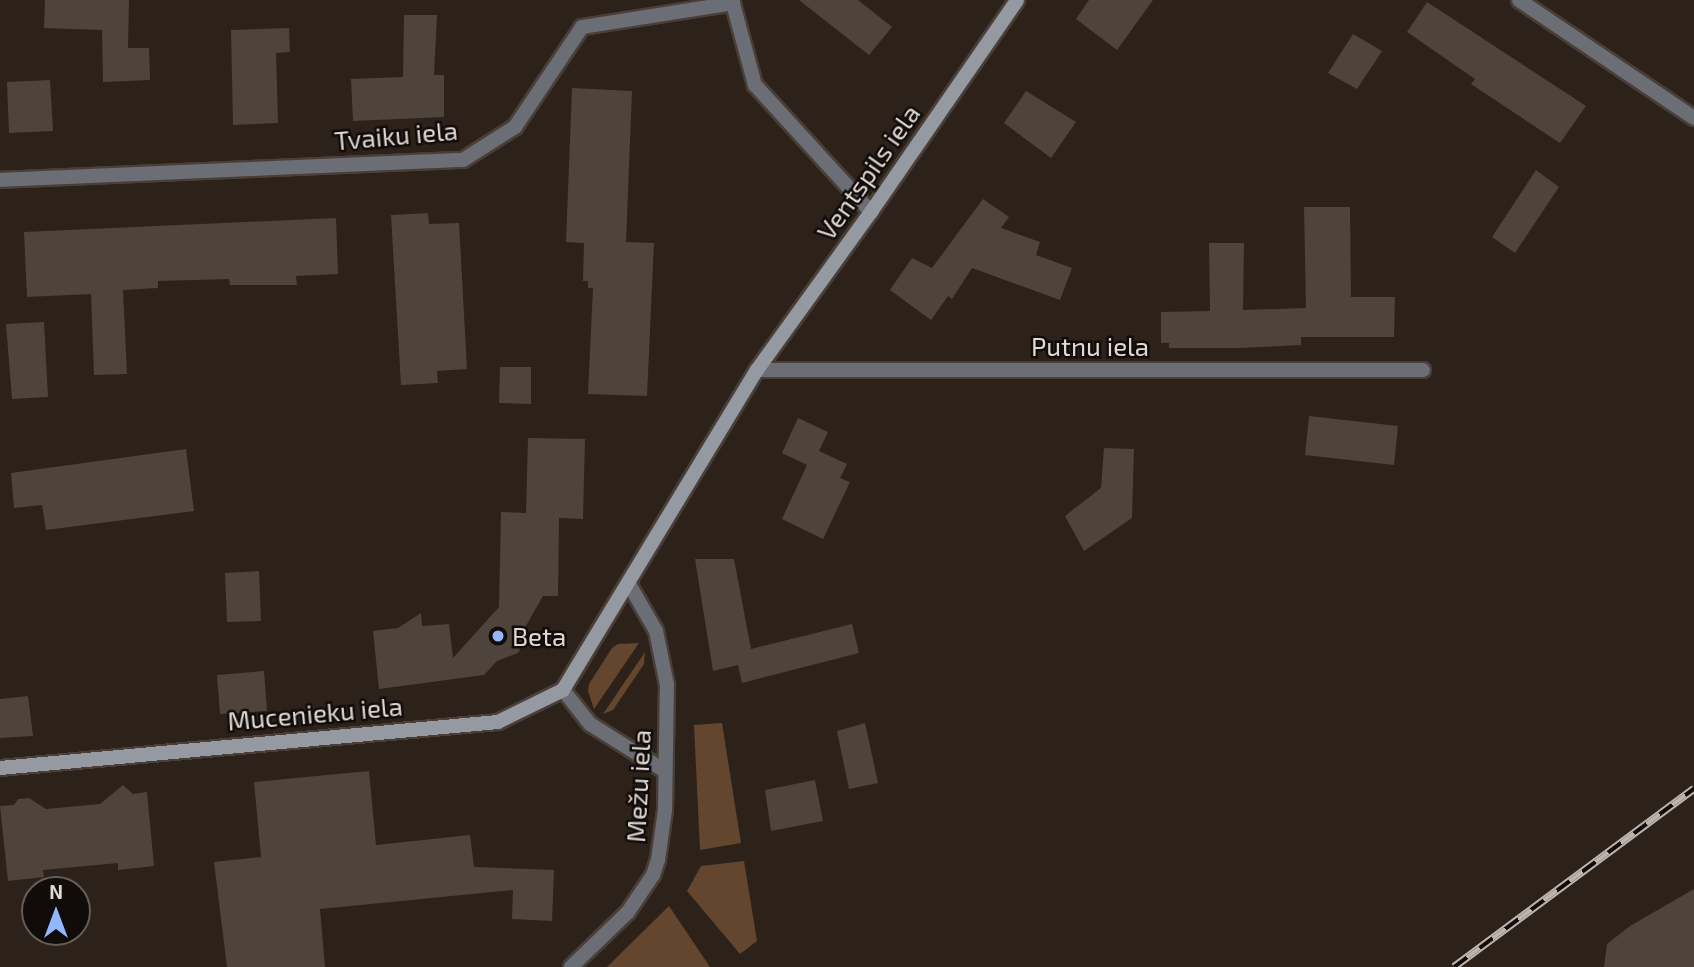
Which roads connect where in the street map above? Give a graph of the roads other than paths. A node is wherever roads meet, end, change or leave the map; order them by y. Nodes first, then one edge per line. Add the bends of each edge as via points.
1 (1017, 0) edge
2 (1519, 0) edge
3 (732, 1) edge
4 (1694, 118) edge
5 (0, 180) edge
6 (871, 212) junction
7 (757, 370) junction
8 (1423, 370) dead end
9 (629, 584) junction
10 (563, 690) junction
11 (0, 768) edge
12 (665, 771) junction
13 (571, 967) edge

1 - 6 street, Ventspils iela
2 - 4 street
3 - 5 street, Tvaiku iela via 582,27 515,127 463,160
3 - 6 street via 755,85
6 - 7 street, Ventspils iela
7 - 8 street, Putnu iela
7 - 9 street
9 - 10 street
9 - 12 street, Mežu iela via 656,631 667,685
10 - 11 street, Mucenieku iela via 498,722
10 - 12 street via 590,724
12 - 13 street, Mežu iela via 665,810 653,875 628,912

